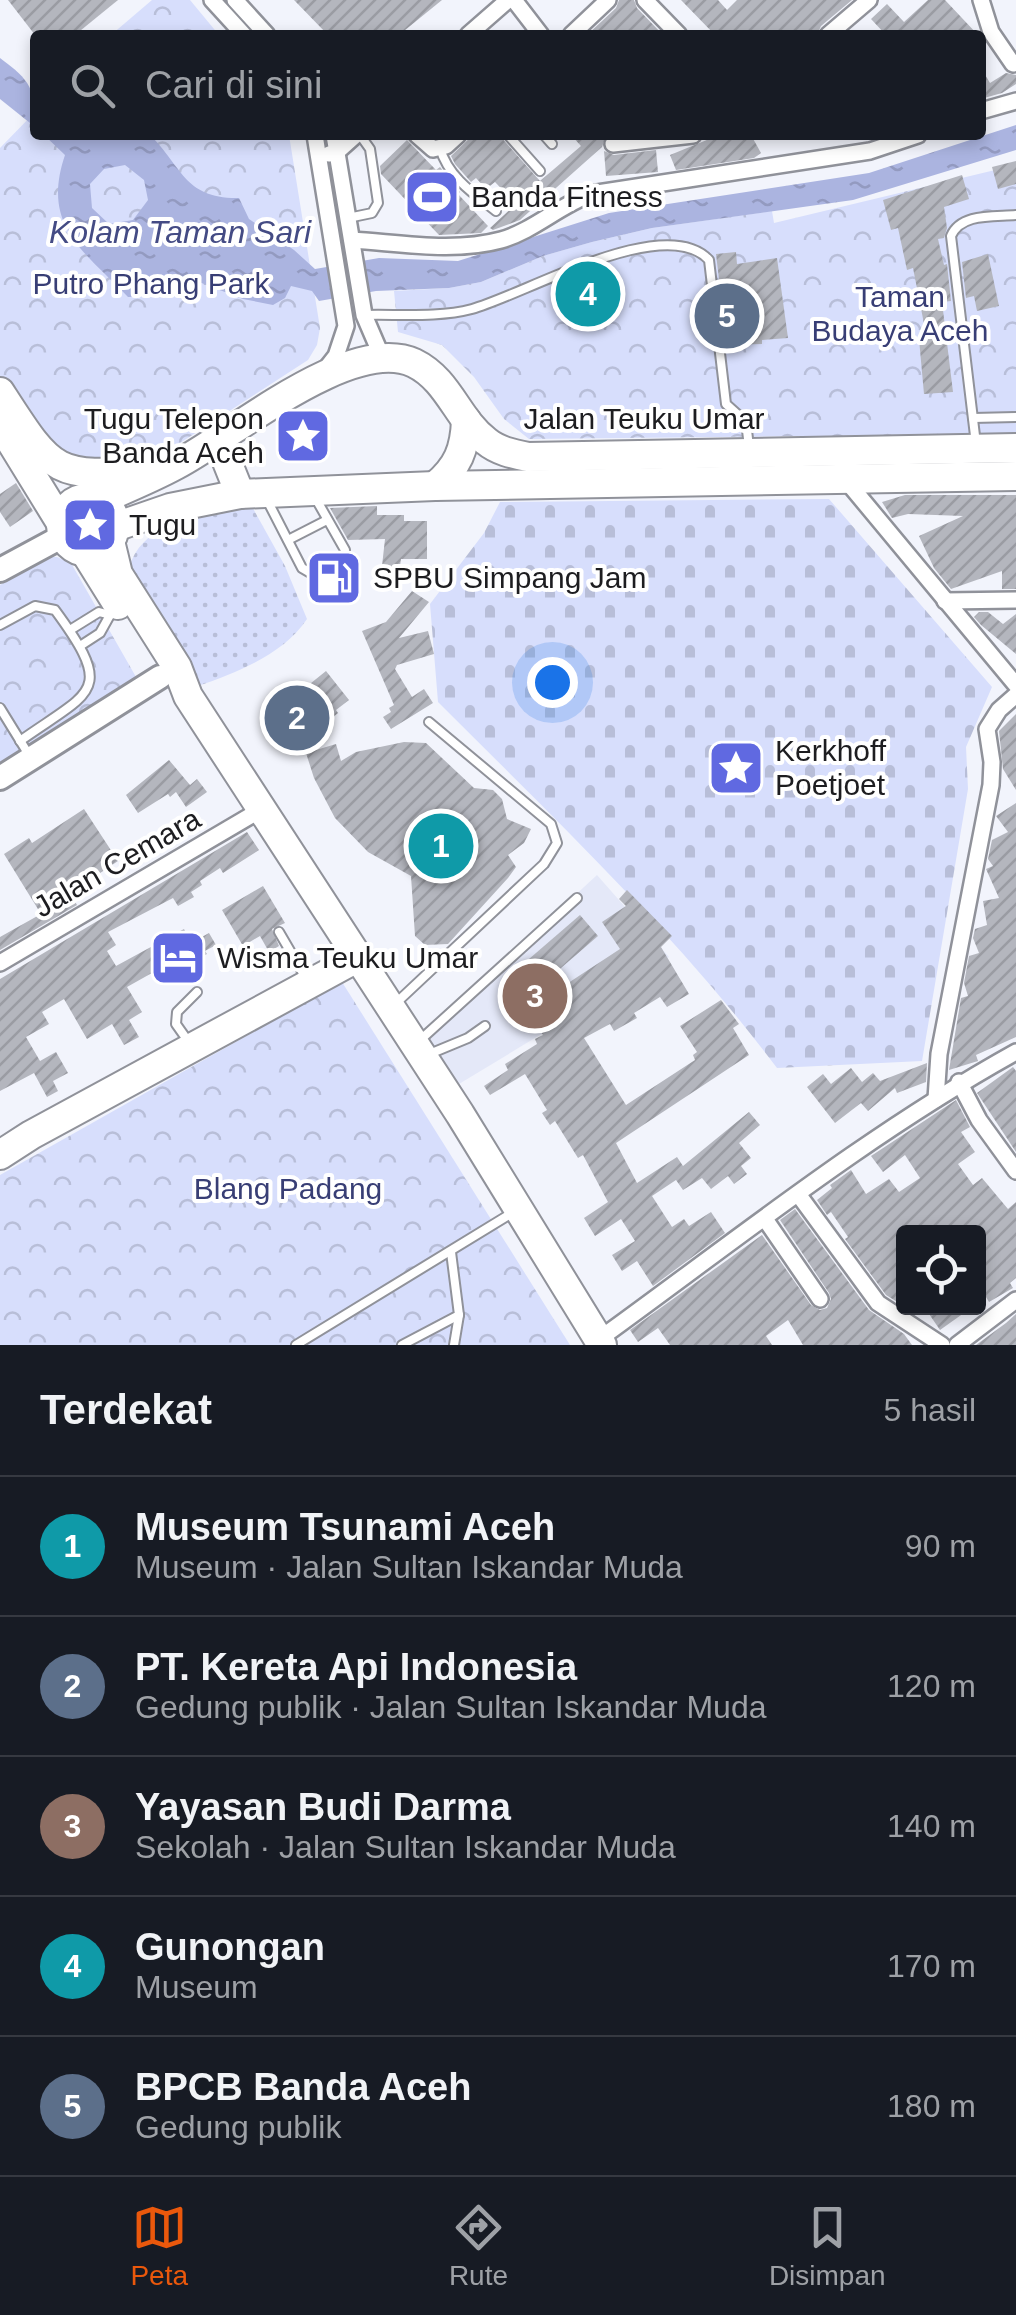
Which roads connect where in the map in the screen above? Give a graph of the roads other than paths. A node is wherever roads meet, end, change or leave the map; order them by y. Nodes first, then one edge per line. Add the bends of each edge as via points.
1 (212, 0) edge
2 (234, 0) edge
3 (511, 0) edge
4 (608, 0) edge
5 (646, 0) edge
6 (870, 0) edge
7 (981, 0) edge
8 (239, 30) edge
9 (262, 30) edge
10 (474, 30) edge
11 (537, 30) edge
12 (576, 30) edge
13 (674, 30) edge
14 (834, 30) edge
15 (1013, 64) dead end
16 (1016, 101) edge
17 (986, 110) edge
18 (317, 140) edge
19 (362, 140) edge
20 (423, 140) edge
21 (451, 140) edge
22 (512, 140) edge
23 (548, 140) edge
24 (649, 140) edge
25 (903, 140) edge
26 (336, 143) edge
27 (552, 144) dead end
28 (613, 144) dead end
29 (440, 148) junction
30 (320, 156) junction
31 (540, 171) dead end
32 (496, 211) dead end
33 (1016, 215) edge
34 (348, 218) junction
35 (353, 247) junction
36 (363, 309) junction
37 (382, 356) junction
38 (319, 377) junction
39 (0, 392) edge
40 (1016, 417) edge
41 (973, 418) junction
42 (466, 420) junction
43 (0, 424) edge
44 (218, 439) junction
45 (976, 448) junction
46 (1016, 448) edge
47 (750, 452) junction
48 (177, 465) junction
49 (1016, 476) edge
50 (844, 478) junction
51 (436, 486) junction
52 (312, 490) junction
53 (252, 494) junction
54 (106, 497) dead end
55 (328, 520) junction
56 (87, 536) junction
57 (288, 540) junction
58 (0, 570) edge
59 (946, 600) junction
60 (1016, 600) edge
61 (116, 612) junction
62 (0, 625) edge
63 (70, 630) junction
64 (80, 646) junction
65 (169, 672) junction
66 (1016, 685) edge
67 (1016, 694) edge
68 (0, 708) edge
69 (428, 722) dead end
70 (25, 750) junction
71 (0, 778) edge
72 (262, 810) junction
73 (577, 898) dead end
74 (279, 932) dead end
75 (356, 958) junction
76 (0, 964) edge
77 (309, 983) junction
78 (198, 992) dead end
79 (392, 1007) junction
80 (485, 1026) dead end
81 (192, 1047) junction
82 (419, 1051) junction
83 (1016, 1052) edge
84 (960, 1082) junction
85 (936, 1099) junction
86 (0, 1154) edge
87 (1016, 1171) edge
88 (798, 1194) junction
89 (520, 1208) junction
90 (765, 1219) junction
91 (451, 1252) junction
92 (820, 1299) dead end
93 (1016, 1300) edge
94 (459, 1315) junction
95 (600, 1342) edge
96 (296, 1345) edge
97 (402, 1345) edge
98 (454, 1345) edge
99 (942, 1345) edge
100 (956, 1345) edge

1 - 8 street
2 - 9 street
3 - 10 street
3 - 11 street
4 - 12 street
5 - 13 street
6 - 14 street
7 - 15 street via 990,32
16 - 17 street
18 - 30 street
19 - 34 lane via 370,149 378,203 372,213
20 - 29 street
21 - 29 street
22 - 31 lane
23 - 27 lane
24 - 28 street
25 - 35 street via 870,151 618,187 568,202 501,240
26 - 30 street
26 - 34 street
29 - 32 lane via 448,169
30 - 38 street via 346,326 336,356
33 - 41 lane via 965,220 951,236
34 - 35 street
35 - 36 street
36 - 37 street
36 - 47 lane via 470,310 626,251 689,245 709,260 726,404 746,422
37 - 38 highway
37 - 42 highway, Jalan Teuku Umar via 424,369
38 - 44 highway
39 - 48 highway via 31,440 69,472
40 - 41 lane
41 - 45 lane
42 - 47 highway, Jalan Teuku Umar via 497,448 528,457
42 - 51 highway via 460,458
43 - 56 highway
44 - 48 highway
44 - 53 highway
45 - 46 highway, Jalan Teuku Umar
45 - 47 highway, Jalan Teuku Umar
48 - 54 highway
49 - 50 highway, Jalan Teuku Umar
50 - 51 highway, Jalan Teuku Umar
50 - 59 street
51 - 52 highway, Jalan Teuku Umar
52 - 53 highway, Jalan Teuku Umar
52 - 55 lane
53 - 56 highway, Jalan Teuku Umar via 170,508
53 - 57 lane
55 - 57 lane
55 - 57 lane via 345,550 340,563 314,576
56 - 58 street
56 - 61 highway
56 - 65 highway via 118,574
59 - 60 street
59 - 66 street
61 - 63 lane via 99,612
61 - 64 lane
61 - 65 highway
62 - 63 lane via 41,605 56,610
63 - 64 lane
64 - 70 lane via 92,678 87,693
65 - 70 street
65 - 72 highway
67 - 85 street via 987,729 987,810 944,1020
68 - 70 lane
69 - 79 lane via 550,824 558,843 544,864
70 - 71 street
72 - 75 highway
72 - 76 street, Jalan Cemara
73 - 82 lane
74 - 77 lane
75 - 77 highway
75 - 79 highway
77 - 81 highway
78 - 81 lane via 177,1012 176,1024
79 - 82 highway
80 - 82 lane via 468,1038
81 - 86 highway
82 - 89 highway
83 - 84 street
84 - 85 street
84 - 87 street
85 - 88 street
88 - 90 street
88 - 99 street via 878,1303
89 - 91 lane
89 - 95 highway
90 - 92 street
90 - 95 street
91 - 94 lane
91 - 96 lane
93 - 100 street
94 - 97 lane
94 - 98 lane

